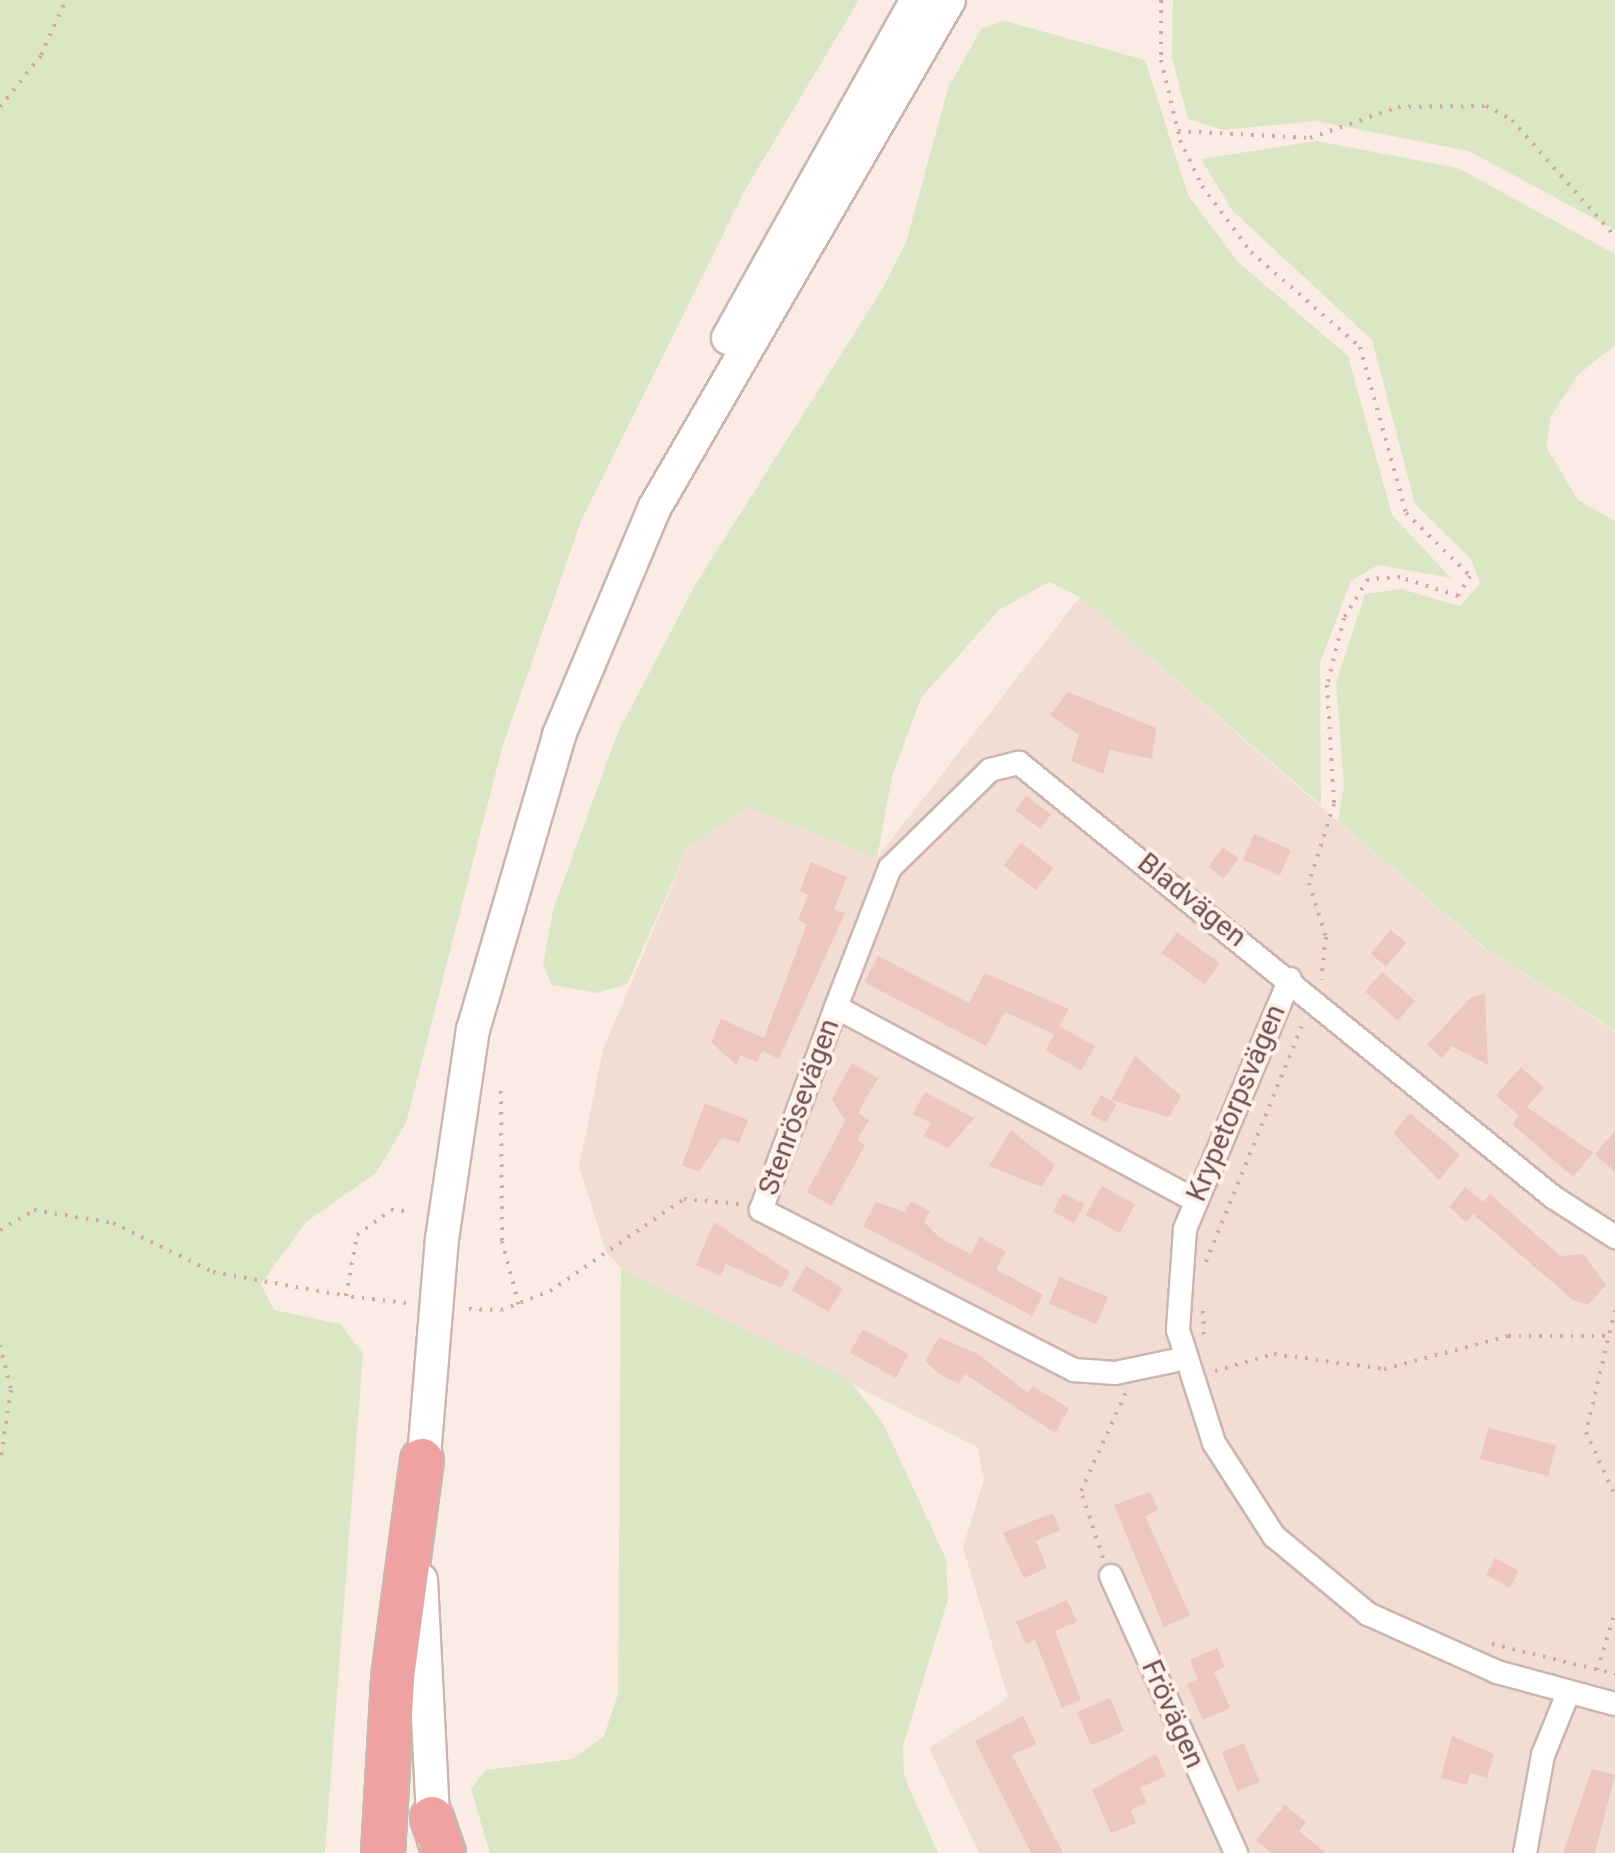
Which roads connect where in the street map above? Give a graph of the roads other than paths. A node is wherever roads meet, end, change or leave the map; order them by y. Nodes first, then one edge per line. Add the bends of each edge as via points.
1 (917, 0) edge
2 (948, 0) edge
3 (655, 507) junction
4 (1290, 979) junction
5 (836, 1007) junction
6 (1192, 1198) junction
7 (1615, 1236) edge
8 (1194, 1370) junction
9 (422, 1460) junction
10 (1111, 1576) road end
11 (1566, 1696) junction
12 (1615, 1704) edge
13 (437, 1841) edge
14 (383, 1853) edge
15 (1236, 1853) edge
16 (1525, 1853) edge

1 - 3 main road via 721,350
2 - 3 main road
3 - 9 main road via 559,735 487,975 446,1201
4 - 5 street, Bladvägen via 1029,767 1009,762 890,868
4 - 6 street, Krypetorpsvägen
4 - 7 street, Bladvägen via 1553,1196
5 - 6 street, Stenrösevägen
5 - 8 street, Stenrösevägen via 761,1210 1074,1370
6 - 8 street, Krypetorpsvägen via 1177,1297
8 - 11 street, Krypetorpsvägen via 1232,1478 1302,1565 1401,1633
9 - 13 main road
9 - 14 highway via 392,1677
10 - 15 street, Frövägen
11 - 12 street, Krypetorpsvägen
11 - 16 street via 1542,1755

